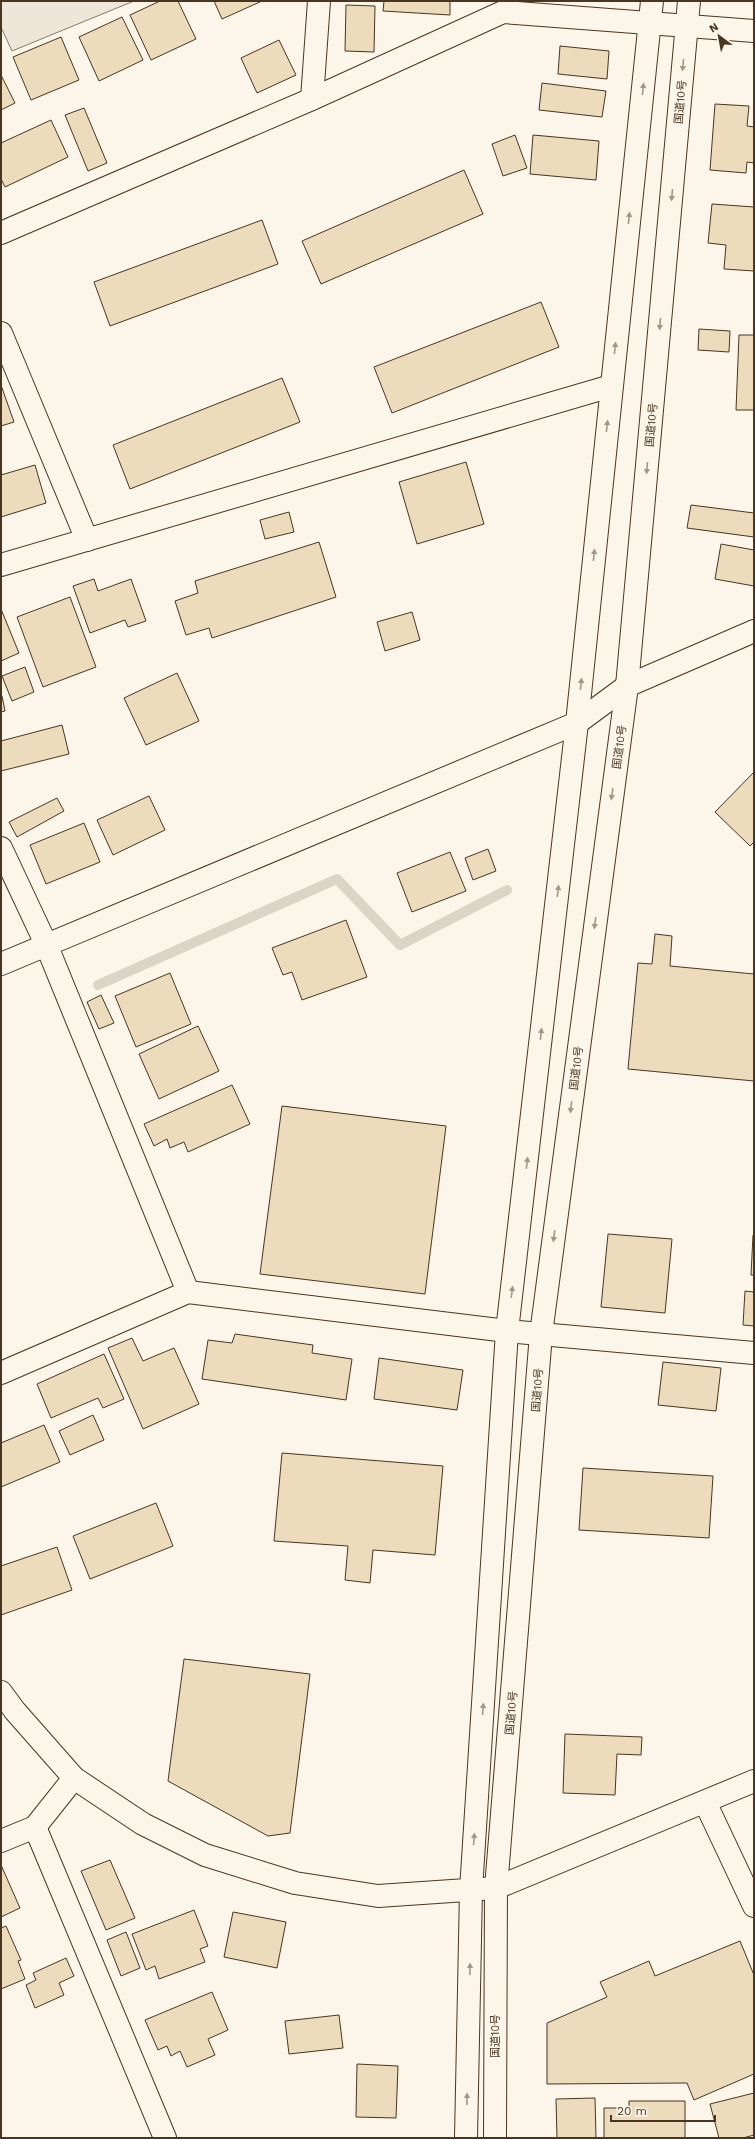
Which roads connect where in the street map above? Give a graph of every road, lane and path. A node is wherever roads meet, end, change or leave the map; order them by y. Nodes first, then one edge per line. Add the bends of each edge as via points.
1 (319, 1) edge
2 (652, 1) edge
3 (689, 1) edge
4 (650, 22) junction
5 (687, 26) junction
6 (754, 31) edge
7 (312, 99) junction
8 (1, 233) edge
9 (1, 333) edge
10 (611, 386) junction
11 (87, 540) junction
12 (1, 566) edge
13 (754, 631) edge
14 (627, 686) junction
15 (577, 723) junction
16 (1, 848) edge
17 (46, 944) junction
18 (1, 964) edge
19 (188, 1292) junction
20 (507, 1331) junction
21 (541, 1334) junction
22 (754, 1353) edge
23 (1, 1373) edge
24 (1, 1692) edge
25 (74, 1778) junction
26 (754, 1781) edge
27 (705, 1802) junction
28 (35, 1827) junction
29 (1, 1841) edge
30 (496, 1888) junction
31 (471, 1890) junction
32 (754, 1906) edge
33 (165, 2138) edge
34 (466, 2138) edge
35 (495, 2138) edge

1 - 7 main road
2 - 4 main road
3 - 5 main road, 国道10号
4 - 5 main road
4 - 7 main road via 503,12
10 -> 4 main road
5 - 6 main road
5 -> 14 main road, 国道10号
7 - 8 main road
9 - 11 main road
10 - 11 main road
15 -> 10 main road
11 - 12 main road
13 - 14 main road
14 - 15 main road
14 -> 21 main road, 国道10号
15 - 17 main road
20 -> 15 main road
16 - 17 main road
17 - 18 main road
17 - 19 main road
19 - 20 main road
19 - 23 main road
20 - 21 main road
31 -> 20 main road
21 - 22 main road
21 - 30 main road, 国道10号
24 - 25 main road
25 - 28 main road
25 - 31 main road via 143,1824 205,1855 295,1883 378,1896
26 - 27 main road
27 - 30 main road
27 - 32 main road
28 - 29 main road
28 - 33 main road
30 - 31 main road
30 - 35 main road, 国道10号
34 -> 31 main road

